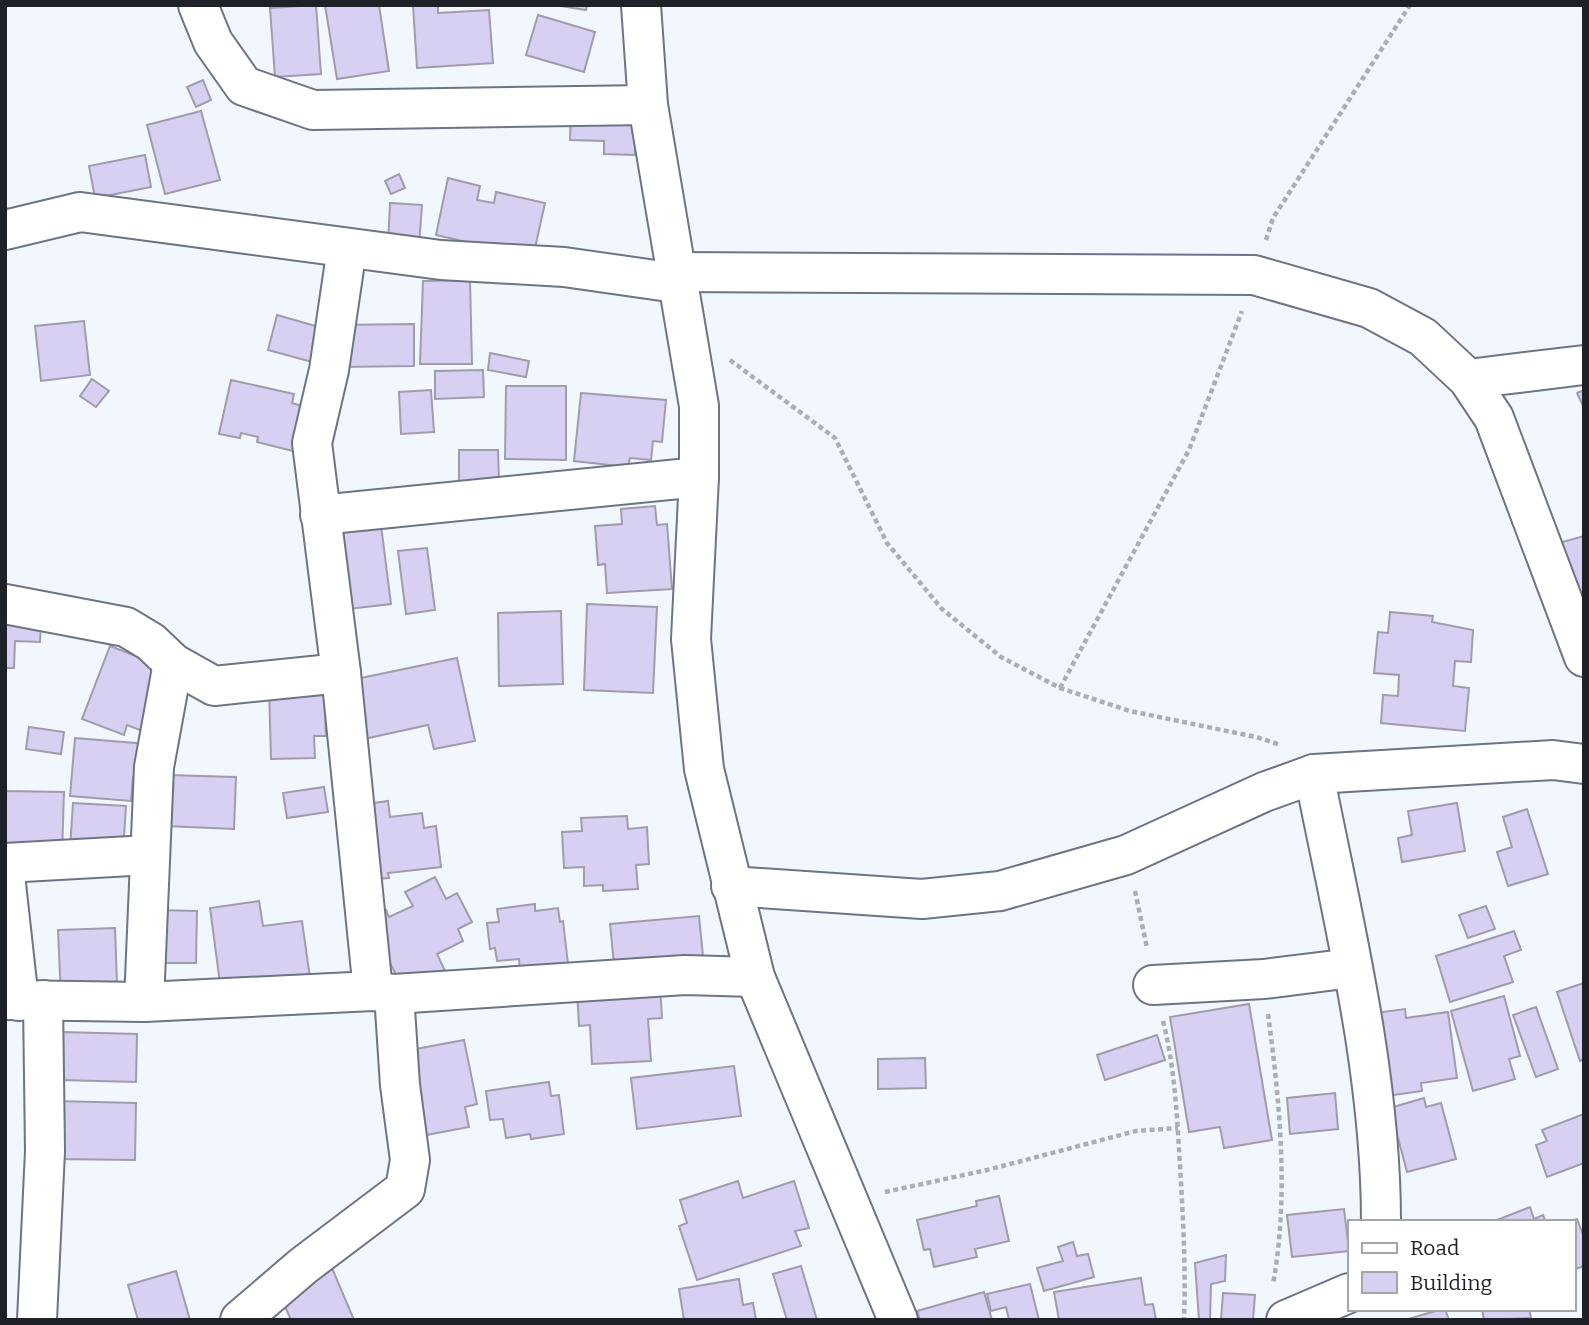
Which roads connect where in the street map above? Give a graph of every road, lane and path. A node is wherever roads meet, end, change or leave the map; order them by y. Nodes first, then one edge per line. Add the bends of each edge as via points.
1 (198, 5) edge
2 (641, 5) edge
3 (1410, 5) edge
4 (648, 105) junction
5 (5, 230) edge
6 (347, 248) junction
7 (1254, 275) junction
8 (675, 277) junction
9 (689, 332) junction
10 (1584, 365) edge
11 (1468, 379) junction
12 (699, 477) junction
13 (320, 515) junction
14 (5, 604) edge
15 (1574, 607) edge
16 (1584, 657) edge
17 (173, 663) junction
18 (341, 673) junction
19 (1060, 688) junction
20 (1584, 764) edge
21 (1314, 774) junction
22 (149, 855) junction
23 (1126, 855) junction
24 (5, 863) edge
25 (5, 874) edge
26 (731, 886) junction
27 (1352, 968) junction
28 (755, 977) junction
29 (1264, 979) junction
30 (1153, 985) junction
31 (383, 992) junction
32 (22, 1000) edge
33 (144, 1002) junction
34 (1178, 1128) junction
35 (850, 1199) junction
36 (1381, 1220) edge
37 (1348, 1293) edge
38 (1278, 1307) edge
39 (37, 1320) edge
40 (240, 1320) edge
41 (898, 1320) edge
42 (1184, 1320) edge

1 - 4 street via 213,42 244,86 313,110
2 - 4 street
3 - 7 path via 1273,218
4 - 8 street
5 - 6 street via 80,212
6 - 8 street via 442,260
6 - 13 street via 329,370 312,443
7 - 8 street
7 - 11 street via 1369,308 1423,337
7 - 19 path via 1189,450
8 - 9 street
9 - 12 street via 699,406
9 - 19 path via 835,438 887,543 942,609 1001,657
10 - 11 street
11 - 15 street via 1494,418
12 - 13 street
12 - 26 street via 691,639 704,769
13 - 18 street
14 - 17 street via 126,627
15 - 16 street
17 - 18 street via 214,687
17 - 22 street via 155,767
18 - 31 street
19 - 21 path via 1129,710 1277,743
20 - 21 street via 1553,761
21 - 23 street
21 - 27 street
22 - 24 street
22 - 33 street
23 - 26 street via 1000,891 922,899
23 - 30 path
25 - 32 street
26 - 28 street
27 - 29 street
27 - 36 street via 1371,1078
28 - 31 street via 661,976
28 - 35 street
29 - 30 street
29 - 38 path via 1281,1174
30 - 34 path via 1170,1049
31 - 33 street
31 - 40 street via 410,1160 405,1189
32 - 33 street
32 - 39 street via 45,1151
34 - 35 path via 1136,1132
34 - 42 path via 1186,1267
35 - 41 street
37 - 38 street

